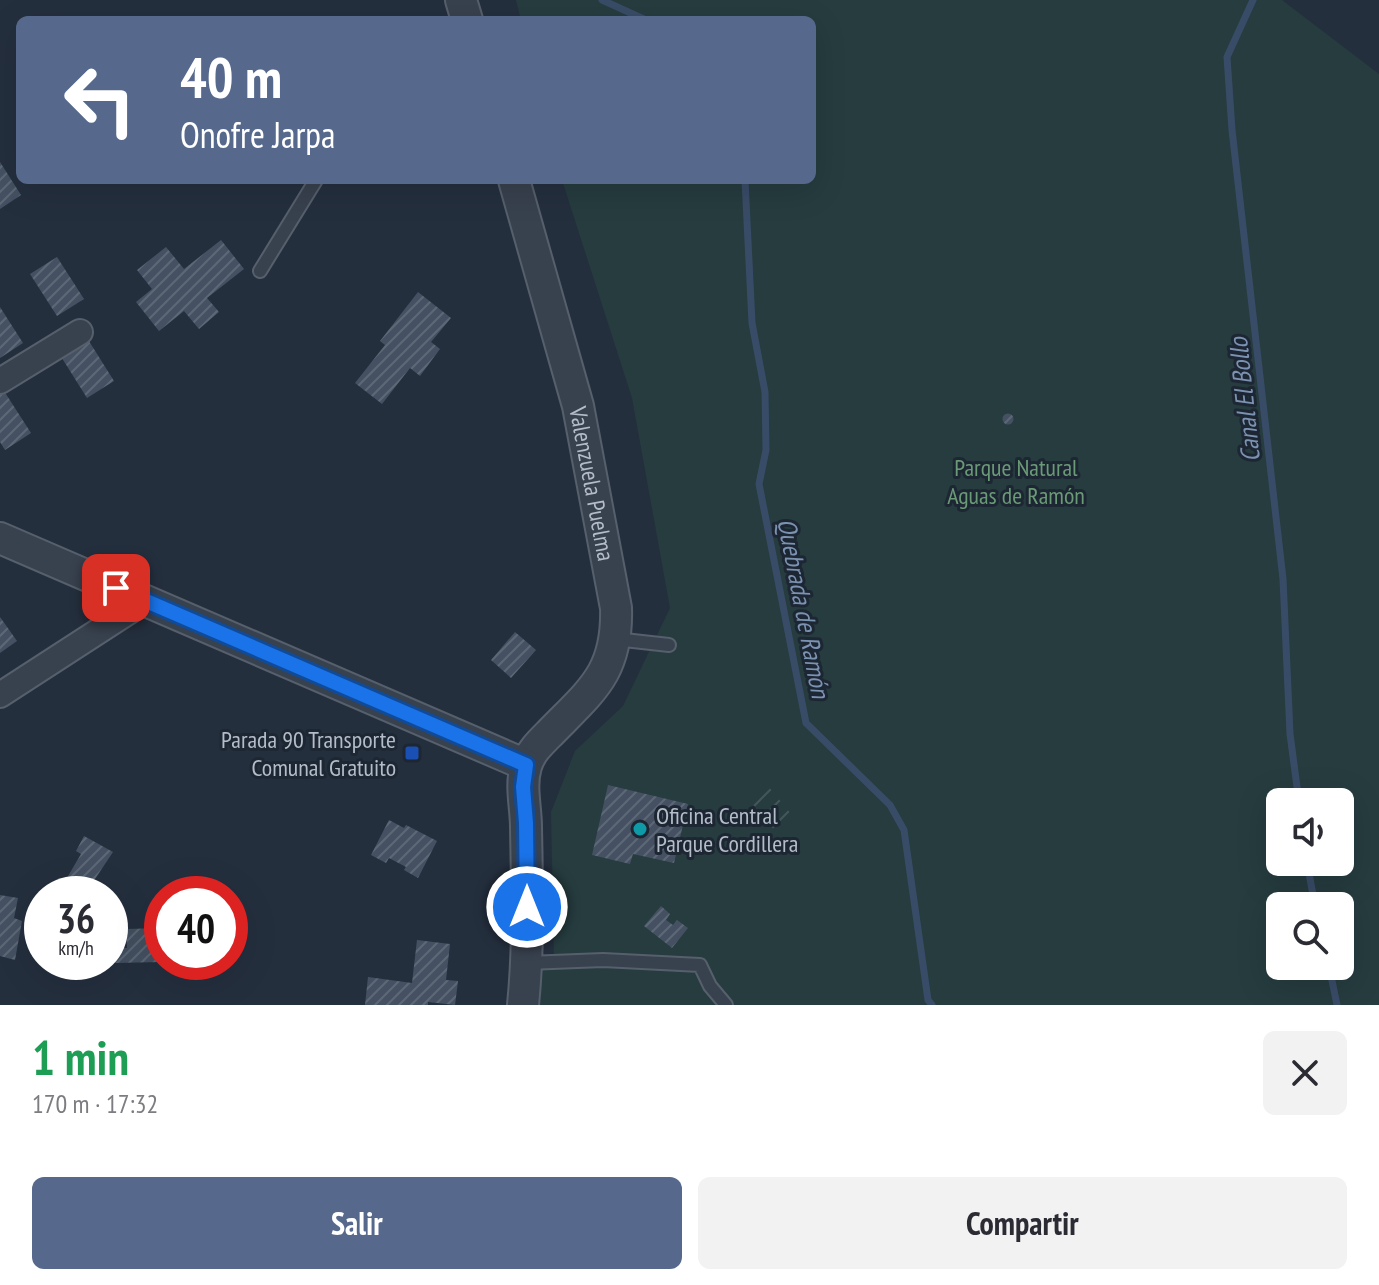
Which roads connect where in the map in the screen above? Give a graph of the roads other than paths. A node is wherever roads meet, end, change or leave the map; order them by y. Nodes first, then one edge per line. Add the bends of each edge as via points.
1 (314, 184) edge
2 (515, 184) edge
3 (260, 271) dead end
4 (80, 332) dead end
5 (0, 381) edge
6 (0, 538) edge
7 (145, 601) junction
8 (615, 639) junction
9 (669, 645) dead end
10 (0, 695) edge
11 (526, 765) junction
12 (527, 963) junction
13 (523, 1005) edge
14 (726, 1005) edge

1 - 3 lane
2 - 8 street, Valenzuela Puelma via 578,406 616,608
4 - 5 street
6 - 7 street
7 - 10 street
7 - 11 street
8 - 9 lane
8 - 11 street, Valenzuela Puelma via 590,694 534,749
11 - 12 street
12 - 13 street
12 - 14 lane via 700,965

